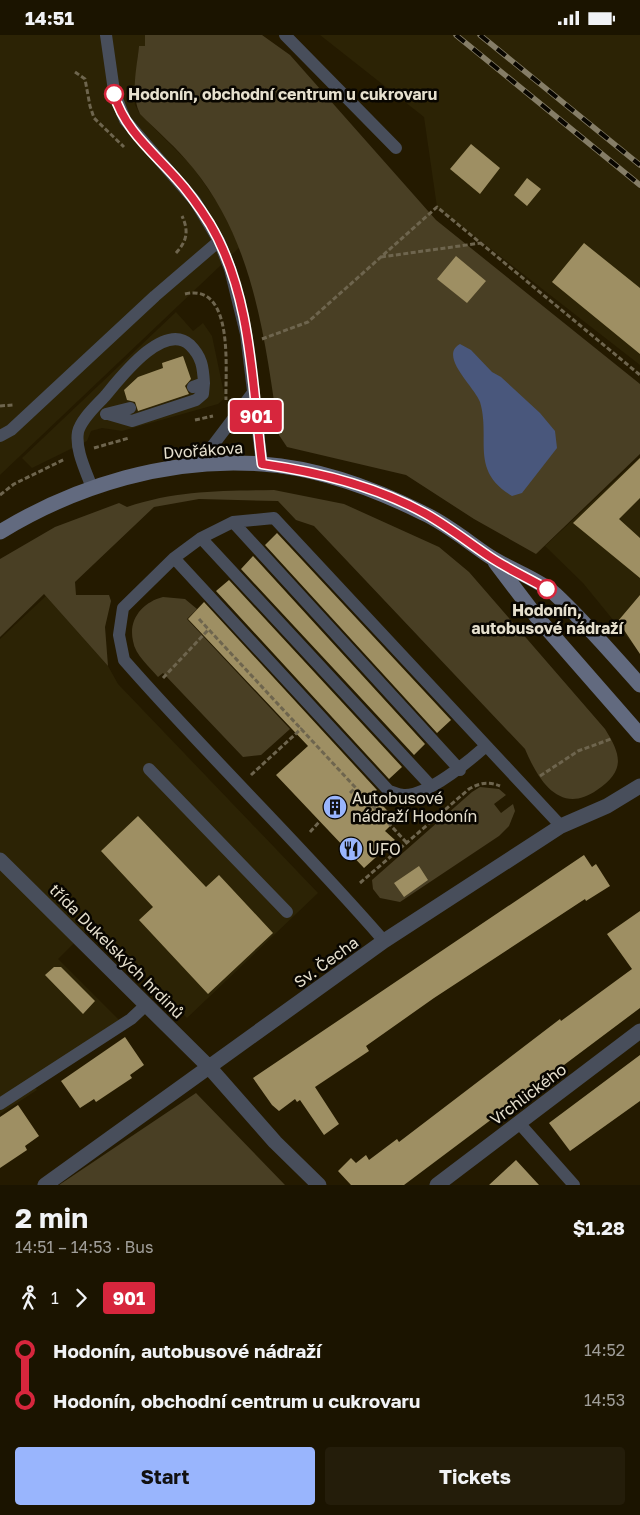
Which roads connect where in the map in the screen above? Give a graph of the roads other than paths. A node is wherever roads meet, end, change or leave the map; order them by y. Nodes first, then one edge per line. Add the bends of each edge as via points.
1 (106, 35) edge
2 (284, 35) edge
3 (396, 148) dead end
4 (219, 241) junction
5 (254, 391) junction
6 (130, 408) dead end
7 (92, 412) junction
8 (108, 414) junction
9 (0, 436) edge
10 (262, 464) junction
11 (198, 465) junction
12 (92, 488) junction
13 (233, 522) junction
14 (0, 532) edge
15 (201, 537) junction
16 (491, 557) junction
17 (174, 558) junction
18 (640, 685) edge
19 (640, 735) edge
20 (486, 746) junction
21 (148, 769) dead end
22 (460, 770) junction
23 (430, 785) junction
24 (640, 786) edge
25 (560, 827) junction
26 (0, 860) edge
27 (287, 912) dead end
28 (384, 941) junction
29 (146, 1005) junction
30 (640, 1031) edge
31 (209, 1067) junction
32 (0, 1104) edge
33 (519, 1123) junction
34 (45, 1185) edge
35 (319, 1185) edge
36 (438, 1185) edge
37 (574, 1185) edge

1 - 4 lane via 114,91 125,120 195,201
2 - 3 lane
4 - 5 lane via 240,307
4 - 9 lane via 155,296 11,431
5 - 10 lane
5 - 11 lane
6 - 8 lane
7 - 8 lane
7 - 8 lane via 152,347 176,339 186,341 194,349 203,364 200,398 132,421
7 - 12 lane via 78,431 79,452
10 - 11 main road, Dvořákova
10 - 16 main road, Dvořákova via 317,473 366,488 425,513
11 - 12 main road, Dvořákova via 134,475
12 - 14 main road, Dvořákova via 59,500
13 - 15 lane
13 - 20 lane via 274,518
13 - 22 lane
15 - 17 lane
15 - 23 lane
16 - 18 main road, Dvořákova via 553,593
16 - 19 main road, Dvořákova via 536,616
17 - 23 lane via 389,791 404,795 419,792
17 - 28 lane via 123,608 119,635 124,660
20 - 22 lane
20 - 25 lane
21 - 27 lane
22 - 23 lane
24 - 25 street, Sv. Čecha via 607,806
25 - 28 street, Sv. Čecha
26 - 29 street, třída Dukelských hrdinů
28 - 31 street, Sv. Čecha
29 - 31 street, třída Dukelských hrdinů
29 - 32 lane via 131,1019
30 - 33 street, Vrchlického
31 - 34 street, Sv. Čecha
31 - 35 street, třída Dukelských hrdinů via 275,1142
33 - 36 street, Vrchlického
33 - 37 lane

